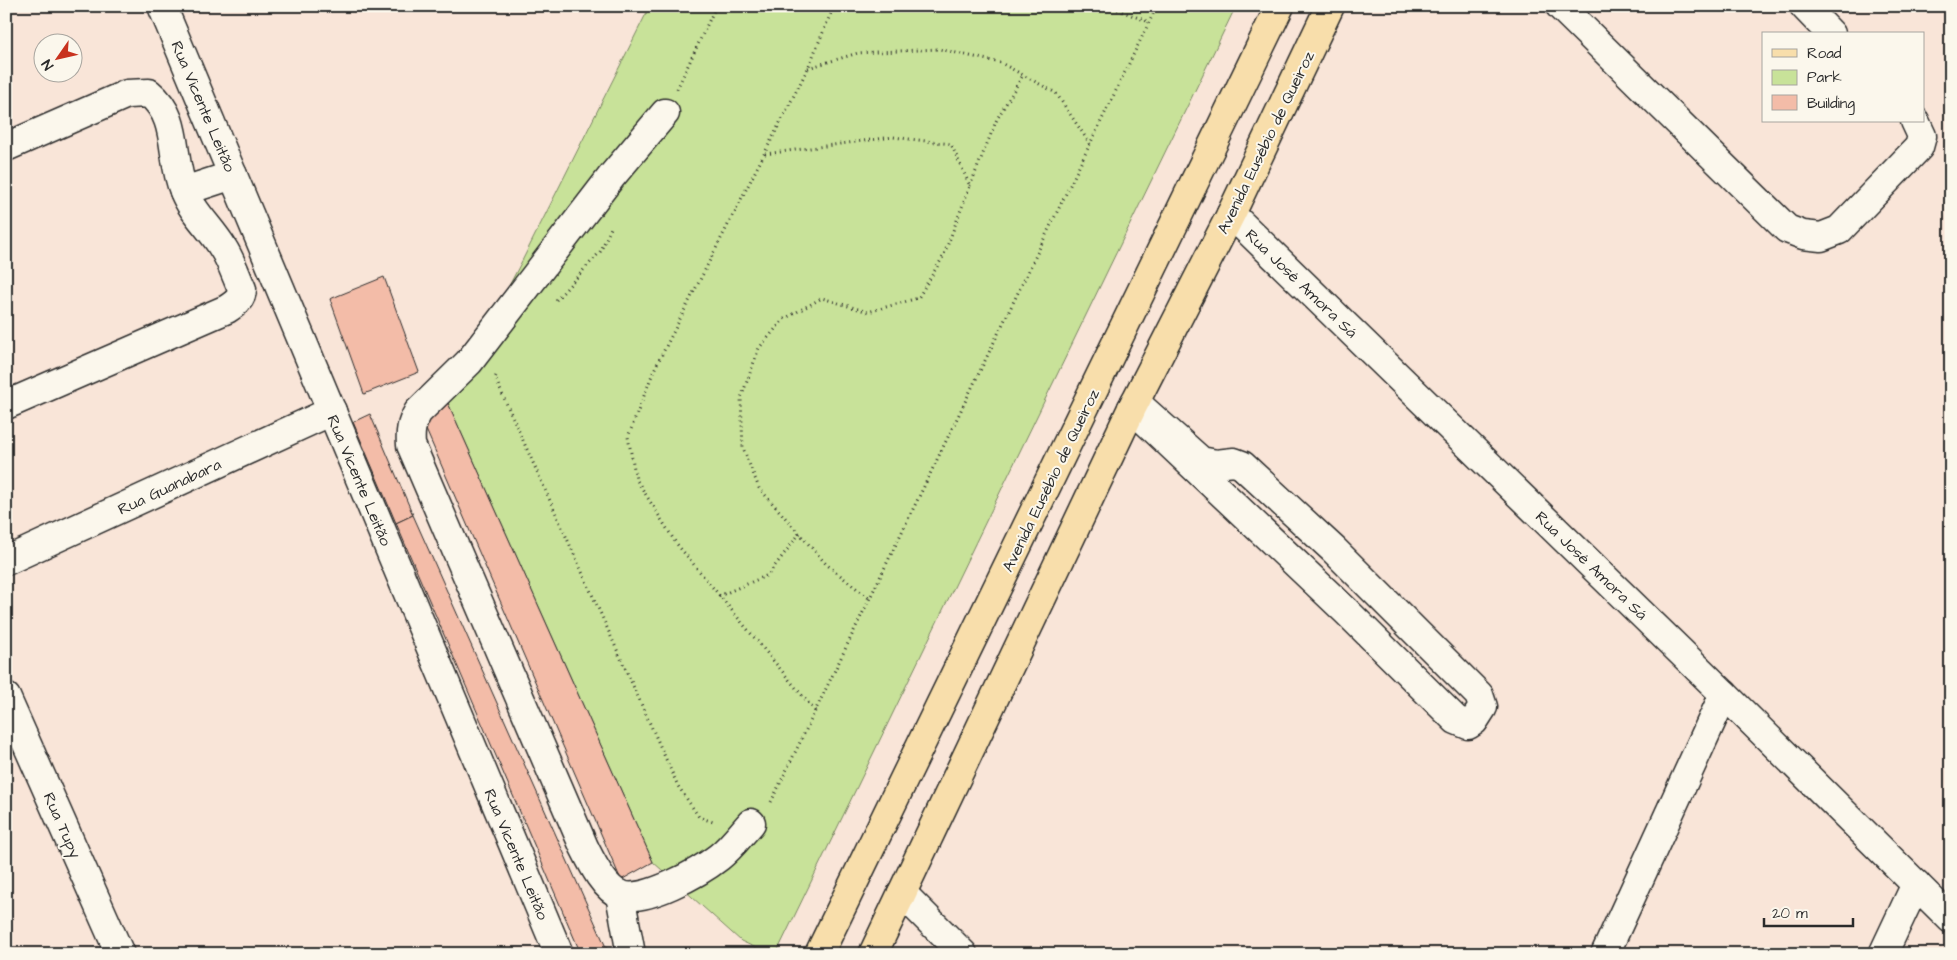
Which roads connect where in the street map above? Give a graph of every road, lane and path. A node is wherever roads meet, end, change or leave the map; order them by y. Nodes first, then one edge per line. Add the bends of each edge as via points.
1 (162, 6) edge
2 (716, 6) edge
3 (834, 6) edge
4 (1108, 6) edge
5 (1157, 6) edge
6 (1280, 6) edge
7 (1330, 6) edge
8 (1560, 6) edge
9 (1804, 6) edge
10 (1149, 22) junction
11 (1829, 32) edge
12 (808, 68) junction
13 (1023, 75) junction
14 (665, 114) joint
15 (1915, 122) edge
16 (1090, 144) junction
17 (6, 147) edge
18 (765, 154) junction
19 (233, 175) junction
20 (970, 186) junction
21 (184, 191) junction
22 (1231, 214) junction
23 (612, 226) dead end
24 (553, 304) dead end
25 (497, 371) dead end
26 (6, 405) edge
27 (1133, 405) junction
28 (332, 411) junction
29 (1242, 465) junction
30 (1222, 493) junction
31 (800, 533) junction
32 (1334, 550) junction
33 (6, 561) edge
34 (1313, 580) junction
35 (1368, 584) junction
36 (719, 596) junction
37 (870, 599) junction
38 (1346, 611) junction
39 (1724, 694) junction
40 (6, 697) edge
41 (815, 711) junction
42 (751, 823) junction
43 (1916, 884) junction
44 (902, 893) junction
45 (620, 895) junction
46 (1951, 919) edge
47 (120, 954) edge
48 (559, 954) edge
49 (631, 954) edge
50 (820, 954) edge
51 (874, 954) edge
52 (964, 954) edge
53 (1605, 954) edge
54 (1883, 954) edge

1 - 19 street, Rua Vicente Leitão
2 - 14 path
3 - 12 path
4 - 10 path
5 - 10 path
6 - 50 main road, Avenida Eusébio de Queiroz
7 - 22 main road, Avenida Eusébio de Queiroz
8 - 15 street via 1786,229 1803,235 1821,237 1839,230 1919,147 1922,136
9 - 11 street
10 - 16 path
12 - 13 path via 858,53 939,49 1001,63
12 - 18 path
13 - 16 path via 1056,93
13 - 20 path via 997,119
14 - 45 street via 612,176 469,362 418,412 410,432 411,445 584,847 596,872
16 - 37 path
17 - 21 street via 127,94 149,93 160,102 170,123
18 - 20 path via 893,136 951,144
18 - 36 path via 654,370 628,437 636,479 676,543
19 - 21 street
19 - 28 street, Rua Vicente Leitão
20 - 31 path via 943,257 918,298 868,312 822,298 784,319 759,348 741,398 743,448 759,488
21 - 26 street via 223,248 242,289 237,302
22 - 27 main road, Avenida Eusébio de Queiroz
22 - 39 street, Rua José Amora Sá
23 - 24 path via 600,252
25 - 42 path via 495,378 678,786 699,817 725,827
27 - 29 street via 1201,461
27 - 30 street
27 - 44 main road, Avenida Eusébio de Queiroz
28 - 33 street, Rua Guanabara
28 - 48 street, Rua Vicente Leitão
29 - 30 street
29 - 32 street
30 - 34 street
31 - 36 path via 768,575
31 - 37 path via 826,564
32 - 34 street
32 - 35 street
34 - 38 street
35 - 38 street
35 - 38 street via 1479,694 1483,707 1474,722 1468,725 1456,720
36 - 41 path
37 - 41 path
39 - 43 street, Rua José Amora Sá
39 - 53 street
40 - 47 street, Rua Tupy
41 - 42 path via 771,803
42 - 45 street via 720,856 674,884 637,897
43 - 46 street, Rua José Amora Sá
43 - 54 street
44 - 51 main road, Avenida Eusébio de Queiroz
44 - 52 street
45 - 49 street

